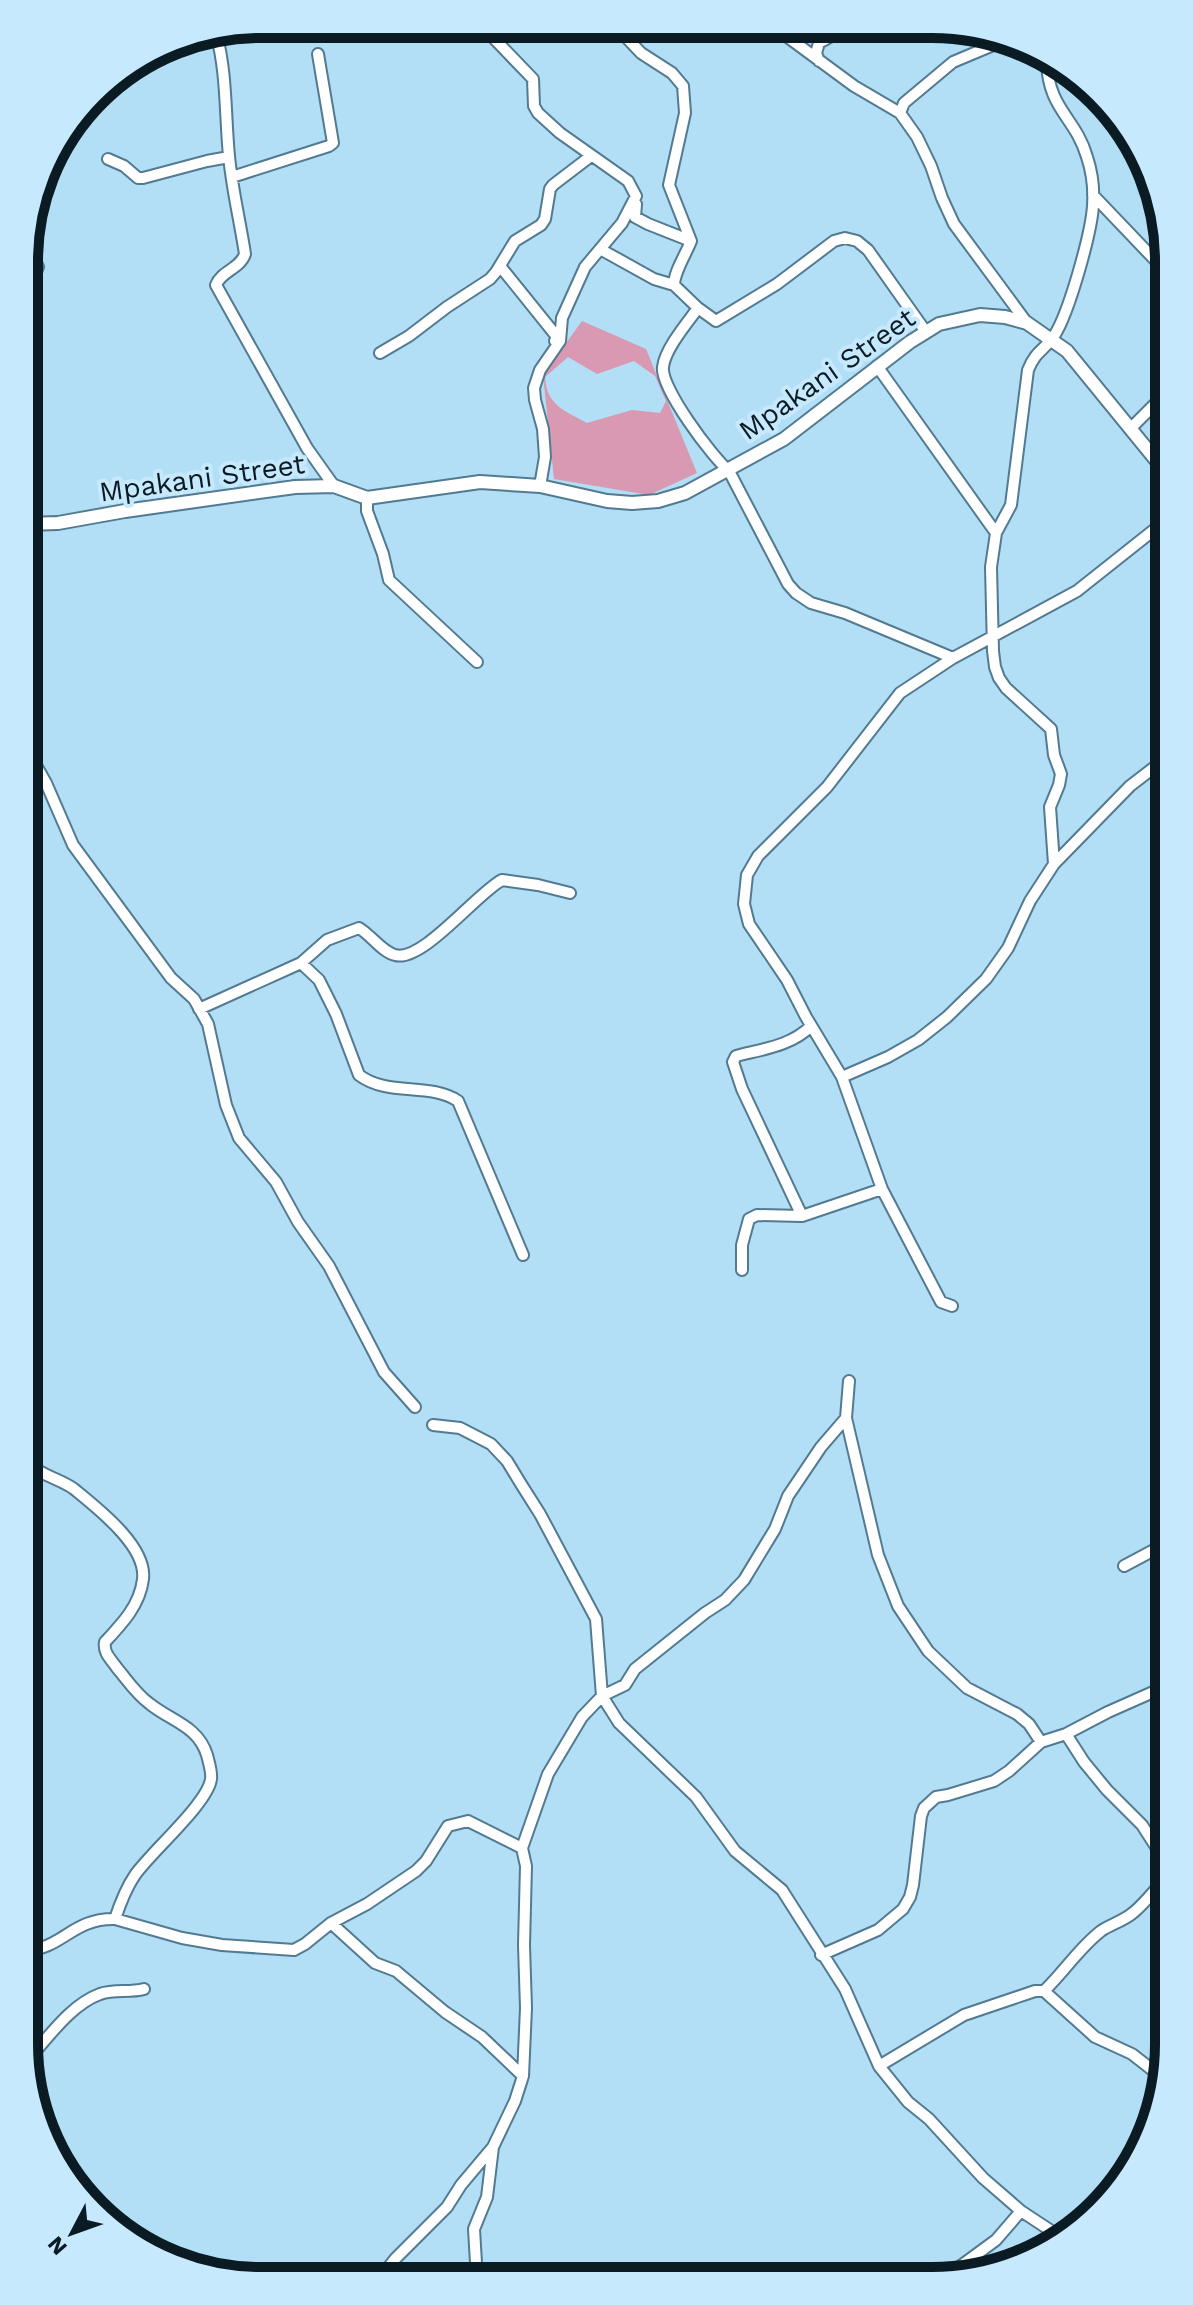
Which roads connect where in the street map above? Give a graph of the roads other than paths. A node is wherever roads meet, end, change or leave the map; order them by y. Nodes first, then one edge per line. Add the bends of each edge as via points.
1 (494, 38) edge
2 (627, 38) edge
3 (789, 38) edge
4 (828, 38) edge
5 (218, 42) edge
6 (990, 46) edge
7 (318, 54) dead end
8 (819, 61) junction
9 (1047, 71) edge
10 (900, 113) junction
11 (591, 156) junction
12 (229, 157) junction
13 (108, 159) dead end
14 (232, 177) junction
15 (1093, 195) junction
16 (636, 196) junction
17 (691, 241) junction
18 (600, 249) junction
19 (1155, 260) edge
20 (500, 266) junction
21 (674, 285) junction
22 (698, 308) junction
23 (1027, 323) junction
24 (926, 332) junction
25 (1052, 339) junction
26 (380, 353) dead end
27 (877, 366) junction
28 (530, 392) dead end
29 (1155, 404) edge
30 (1130, 429) junction
31 (1155, 459) edge
32 (729, 471) junction
33 (334, 486) junction
34 (540, 486) junction
35 (367, 498) junction
36 (38, 524) edge
37 (1155, 529) edge
38 (996, 533) junction
39 (994, 635) junction
40 (953, 658) junction
41 (477, 662) dead end
42 (1155, 767) edge
43 (38, 769) edge
44 (1054, 864) junction
45 (570, 893) dead end
46 (301, 963) junction
47 (199, 1009) junction
48 (811, 1026) junction
49 (842, 1077) junction
50 (882, 1189) junction
51 (802, 1216) junction
52 (523, 1255) dead end
53 (742, 1270) dead end
54 (952, 1306) dead end
55 (849, 1381) dead end
56 (415, 1407) dead end
57 (846, 1418) junction
58 (433, 1425) dead end
59 (41, 1472) dead end
60 (1155, 1549) edge
61 (1124, 1566) dead end
62 (1155, 1691) edge
63 (602, 1696) junction
64 (1066, 1734) junction
65 (1041, 1742) junction
66 (1155, 1845) edge
67 (522, 1848) junction
68 (1155, 1890) edge
69 (115, 1919) junction
70 (331, 1923) junction
71 (38, 1950) edge
72 (821, 1955) junction
73 (144, 1989) dead end
74 (1044, 1991) junction
75 (38, 2049) edge
76 (879, 2066) junction
77 (1153, 2070) edge
78 (523, 2076) junction
79 (493, 2147) junction
80 (1021, 2211) junction
81 (1052, 2231) edge
82 (962, 2265) edge
83 (389, 2267) edge
84 (476, 2267) edge

1 - 11 street via 533,79 538,113
2 - 17 street via 683,86 685,113 669,185
3 - 8 street
4 - 8 street via 819,43
5 - 12 street
6 - 10 street via 953,62 904,103
7 - 14 street via 333,143
8 - 10 street
9 - 15 street via 1052,95 1088,157
10 - 23 street via 917,137 954,224
11 - 16 street via 628,181
11 - 20 street via 553,185 545,219 515,241
12 - 13 street via 143,178
12 - 14 street
14 - 33 street via 245,254 216,285 307,448
15 - 19 street
15 - 25 street via 1087,241
16 - 17 street via 635,217
16 - 18 street
17 - 21 street
18 - 21 street
18 - 34 street via 585,267 562,318 560,341 534,388 545,457
20 - 26 street via 480,287
20 - 28 street via 557,338 536,369
21 - 22 street
22 - 24 street via 716,321 845,238 868,250
22 - 32 street via 667,354 663,373 701,439
23 - 24 street, Mpakani Street via 980,315
23 - 25 street, Mpakani Street
24 - 27 street, Mpakani Street
25 - 30 street, Mpakani Street
25 - 38 street via 1028,370 1011,505
27 - 32 street, Mpakani Street via 784,439
27 - 38 street
29 - 30 street
30 - 31 street, Mpakani Street
32 - 34 street, Mpakani Street via 658,501 607,501
32 - 40 street via 796,593
33 - 35 street, Mpakani Street
33 - 36 street, Mpakani Street
34 - 35 street, Mpakani Street via 480,482
35 - 41 street via 389,580
37 - 39 street via 1077,591
38 - 39 street via 990,580
39 - 40 street
39 - 44 street via 999,678 1051,729 1061,774 1050,807
40 - 48 street via 900,693 827,787 758,856 747,875 744,904 749,924
42 - 44 street
43 - 47 street via 73,845
44 - 49 street via 986,979 918,1040
45 - 46 street via 502,880 435,938 404,956 395,956 359,928 327,940
46 - 47 street
46 - 52 street via 319,980 359,1075 387,1088 446,1093 458,1101
47 - 56 street via 208,1024 239,1138 276,1182 329,1266 384,1372
48 - 49 street
48 - 51 street via 786,1043 736,1056 733,1062
49 - 50 street
50 - 51 street
50 - 54 street via 941,1302
51 - 53 street via 749,1219
55 - 57 street
57 - 63 street via 788,1496 744,1580 635,1669 625,1685
57 - 65 street via 878,1555 898,1606 928,1651 967,1688 1017,1714
58 - 63 street via 460,1428 491,1444 507,1461 596,1619
59 - 69 street via 101,1511 139,1558 143,1580 137,1601 105,1642 106,1653 136,1692 192,1730 210,1764 208,1789 133,1878
60 - 61 street
62 - 64 street
63 - 67 street via 582,1717 548,1774
63 - 72 street via 619,1723 696,1797 735,1851 782,1890
64 - 65 street
64 - 66 street
65 - 72 street via 994,1781 929,1803 921,1816 913,1885 904,1908 878,1930
67 - 70 street via 468,1821 448,1826 416,1871
67 - 78 street
68 - 74 street via 1134,1912 1081,1949
69 - 70 street via 222,1945 294,1950
69 - 71 street via 94,1920
70 - 78 street via 375,1963 396,1971 482,2037
72 - 76 street via 845,1989
73 - 75 street via 98,1995
74 - 76 street via 964,2015
74 - 77 street via 1095,2037
76 - 80 street via 908,2102
78 - 79 street
79 - 83 street via 447,2207
79 - 84 street via 487,2197 474,2229
80 - 81 street
80 - 82 street via 996,2240

